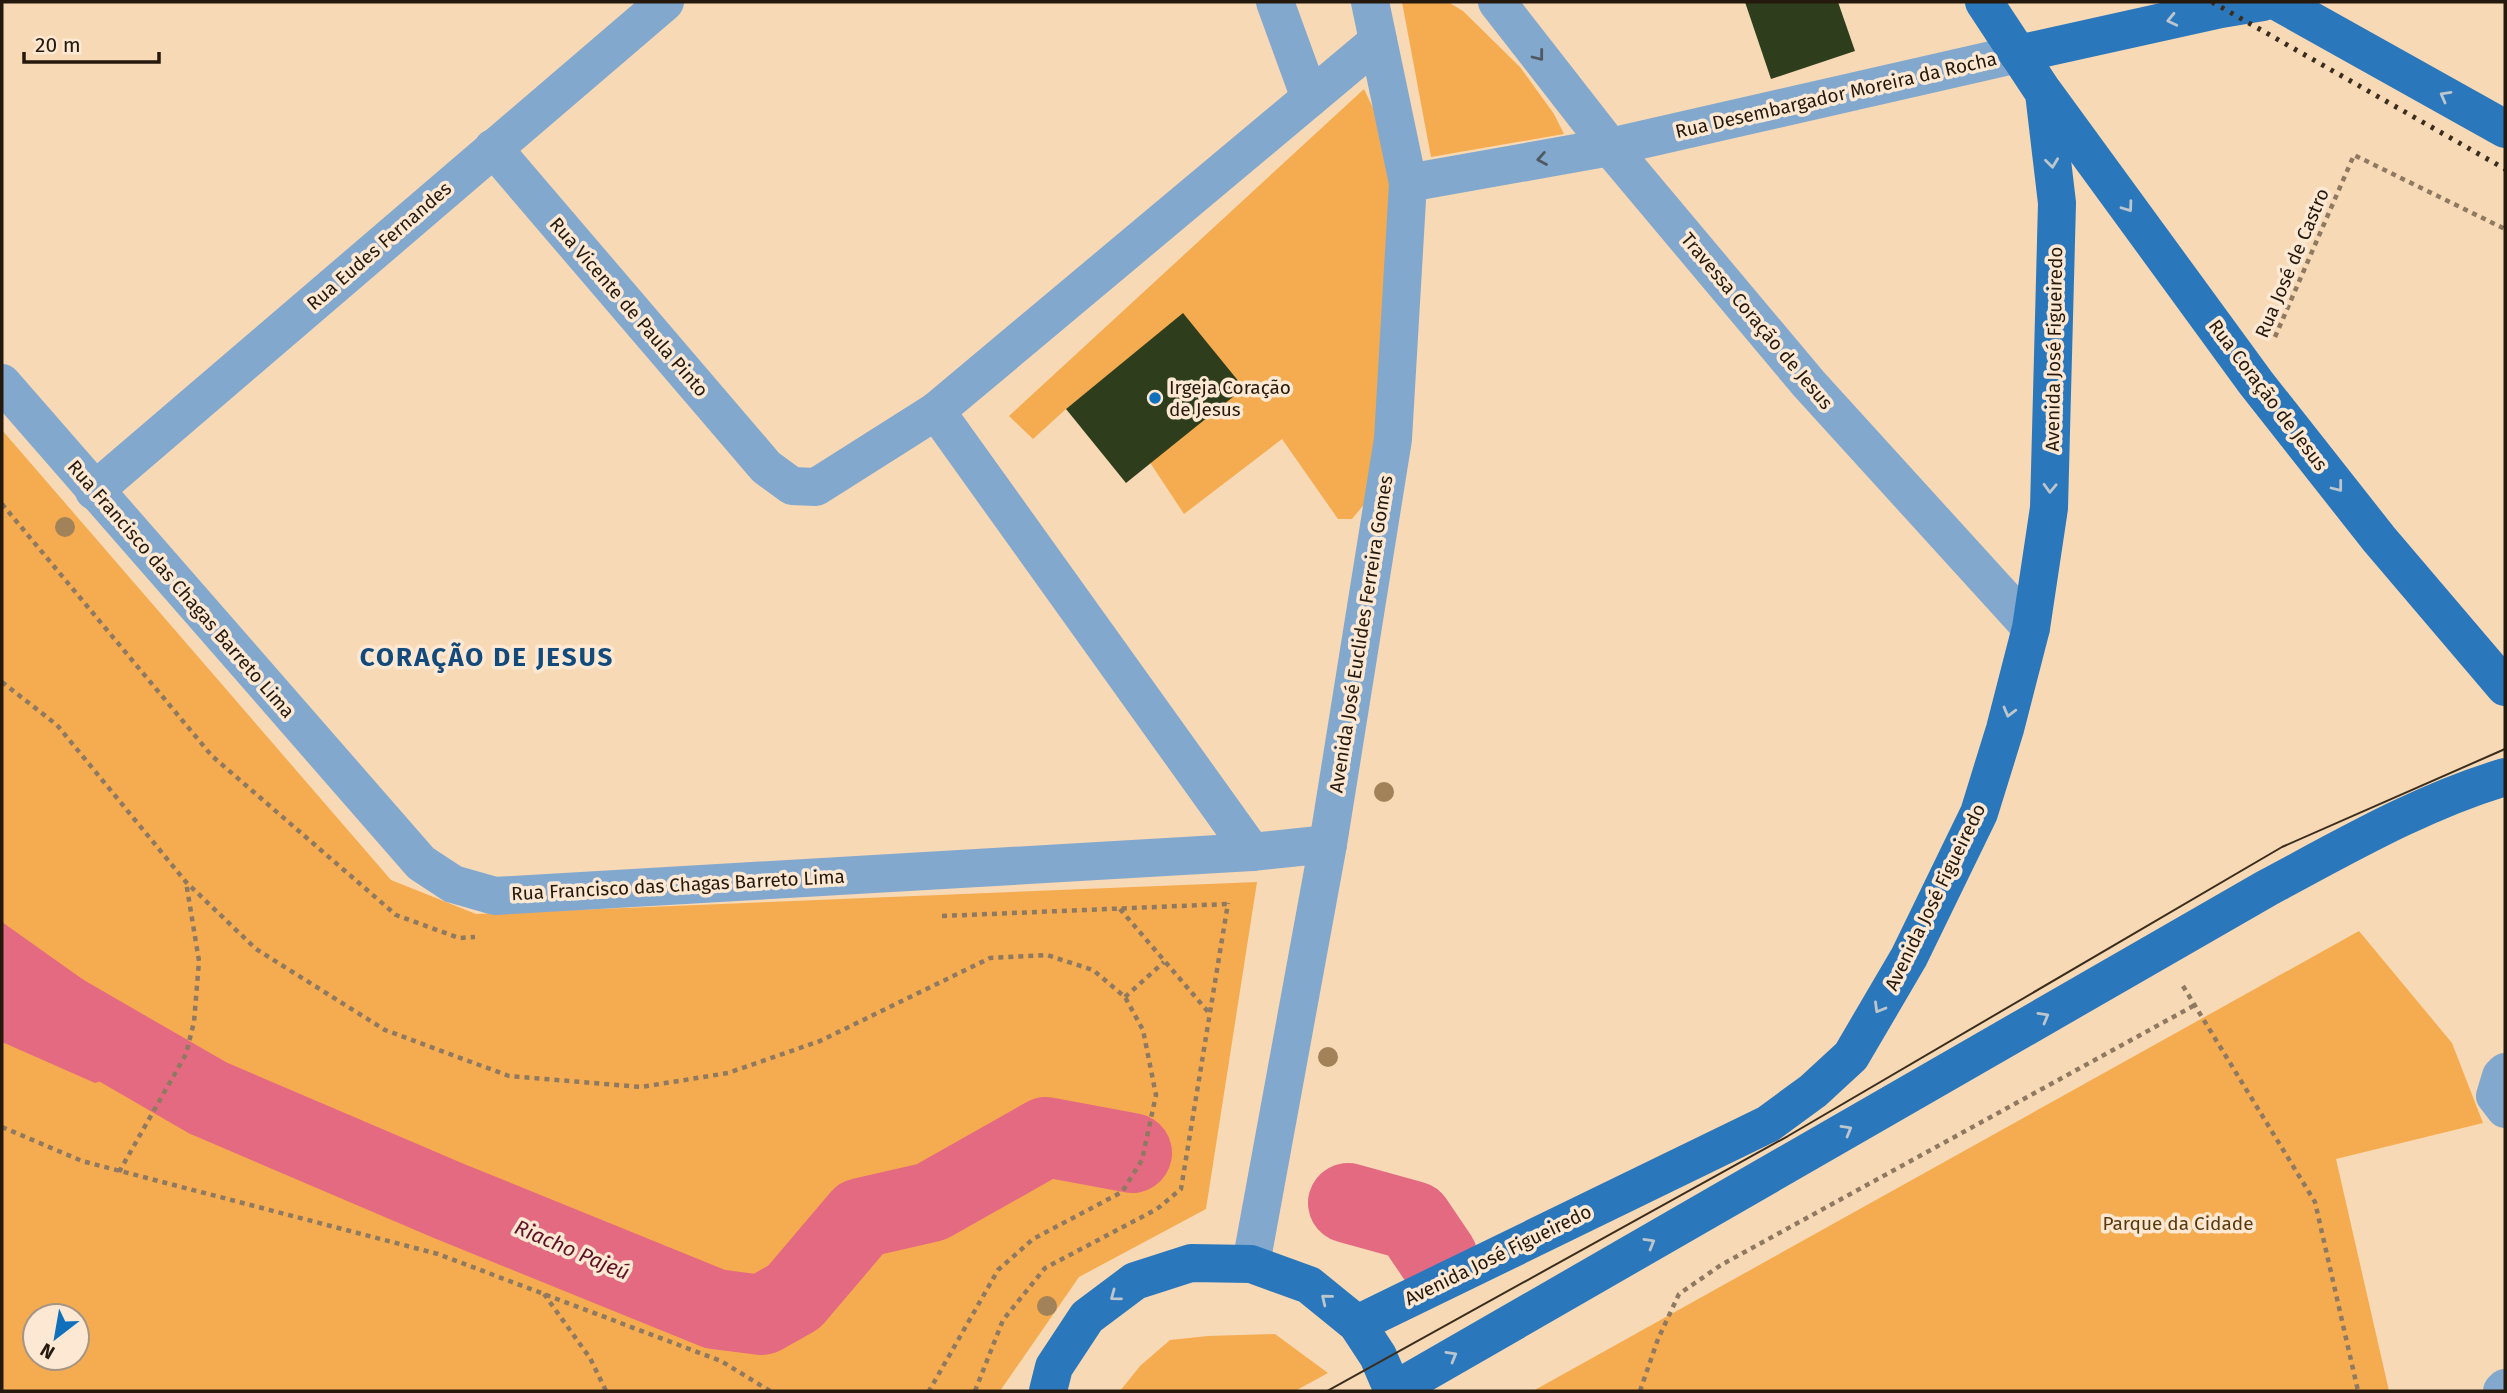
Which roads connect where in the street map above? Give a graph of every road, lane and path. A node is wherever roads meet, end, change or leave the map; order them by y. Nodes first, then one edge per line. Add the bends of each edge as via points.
1 (665, 2) edge
2 (1275, 2) edge
3 (1370, 2) edge
4 (1497, 2) edge
5 (1984, 2) edge
6 (2263, 2) edge
7 (2278, 2) edge
8 (1378, 41) junction
9 (2018, 54) junction
10 (2044, 93) junction
11 (1310, 98) junction
12 (2505, 129) edge
13 (1610, 146) junction
14 (493, 148) junction
15 (1408, 183) junction
16 (2505, 229) edge
17 (2, 383) edge
18 (2256, 383) junction
19 (936, 411) junction
20 (94, 491) junction
21 (2, 504) edge
22 (2031, 628) junction
23 (2, 682) edge
24 (2505, 684) edge
25 (2505, 777) edge
26 (1328, 845) junction
27 (1252, 852) junction
28 (186, 882) junction
29 (1119, 908) junction
30 (941, 916) dead end
31 (487, 936) dead end
32 (2161, 950) junction
33 (1164, 962) junction
34 (1125, 997) junction
35 (2195, 1005) junction
36 (1210, 1014) junction
37 (2, 1127) edge
38 (119, 1172) junction
39 (1251, 1264) junction
40 (544, 1294) junction
41 (1357, 1324) junction
42 (606, 1391) edge
43 (770, 1391) edge
44 (929, 1391) edge
45 (975, 1391) edge
46 (1048, 1391) edge
47 (1393, 1391) edge
48 (1640, 1391) edge
49 (2358, 1391) edge

1 - 14 street, Rua Eudes Fernandes
2 - 11 street
3 - 8 street, Avenida José Euclides Ferreira Gomes
4 -> 13 street, Travessa Coração de Jesus
5 - 9 main road, Avenida José Figueiredo
6 -> 9 main road, Rua Desembargador Moreira da Rocha
12 -> 7 main road
8 - 11 street, Rua Vicente de Paula Pinto
8 - 15 street, Avenida José Euclides Ferreira Gomes
9 - 10 main road, Avenida José Figueiredo
9 - 13 street, Rua Desembargador Moreira da Rocha
10 -> 18 main road, Rua Coração de Jesus
10 -> 22 main road, Avenida José Figueiredo via 2057,203 2054,338 2049,508
11 - 19 street, Rua Vicente de Paula Pinto
13 -> 15 street, Rua Desembargador Moreira da Rocha
13 - 22 street, Travessa Coração de Jesus via 1809,384
14 - 19 street, Rua Vicente de Paula Pinto via 766,467 792,486 816,487
14 - 20 street, Rua Eudes Fernandes
15 - 26 street, Avenida José Euclides Ferreira Gomes via 1392,439
16 - 18 path, Rua José de Castro via 2354,155
17 - 20 street, Rua Francisco das Chagas Barreto Lima
18 -> 24 main road, Rua Coração de Jesus via 2379,539
19 - 27 street
20 - 27 street, Rua Francisco das Chagas Barreto Lima via 421,863 453,884 495,895
21 - 31 path via 212,756 396,915 459,938
22 -> 41 main road, Avenida José Figueiredo via 1979,813 1909,957 1851,1056 1768,1124
23 - 28 path via 57,725
25 - 32 main road via 2467,788 2395,821
26 - 27 street, Rua Francisco das Chagas Barreto Lima
26 - 39 street, Avenida José Euclides Ferreira Gomes
28 - 34 path via 256,949 385,1030 509,1076 641,1087 728,1073 820,1041 990,958 1047,955 1093,970
28 - 38 path via 199,961 194,1022 186,1054
29 - 30 path
29 - 33 path
29 - 36 path via 1227,904
32 - 35 path
47 -> 32 main road
33 - 34 path
33 - 36 path
34 - 44 path via 1143,1030 1156,1095 1142,1160 1122,1192 1033,1239 998,1270
35 - 48 path via 1721,1265 1679,1294
35 - 49 path via 2315,1202
36 - 45 path via 1181,1189 1157,1209 1045,1268 1003,1320
37 - 38 path
38 - 40 path via 438,1254
41 -> 39 main road via 1309,1285
39 -> 46 main road via 1191,1263 1135,1281 1087,1317 1054,1367
40 - 42 path via 590,1359
40 - 43 path via 720,1361
41 - 47 main road

